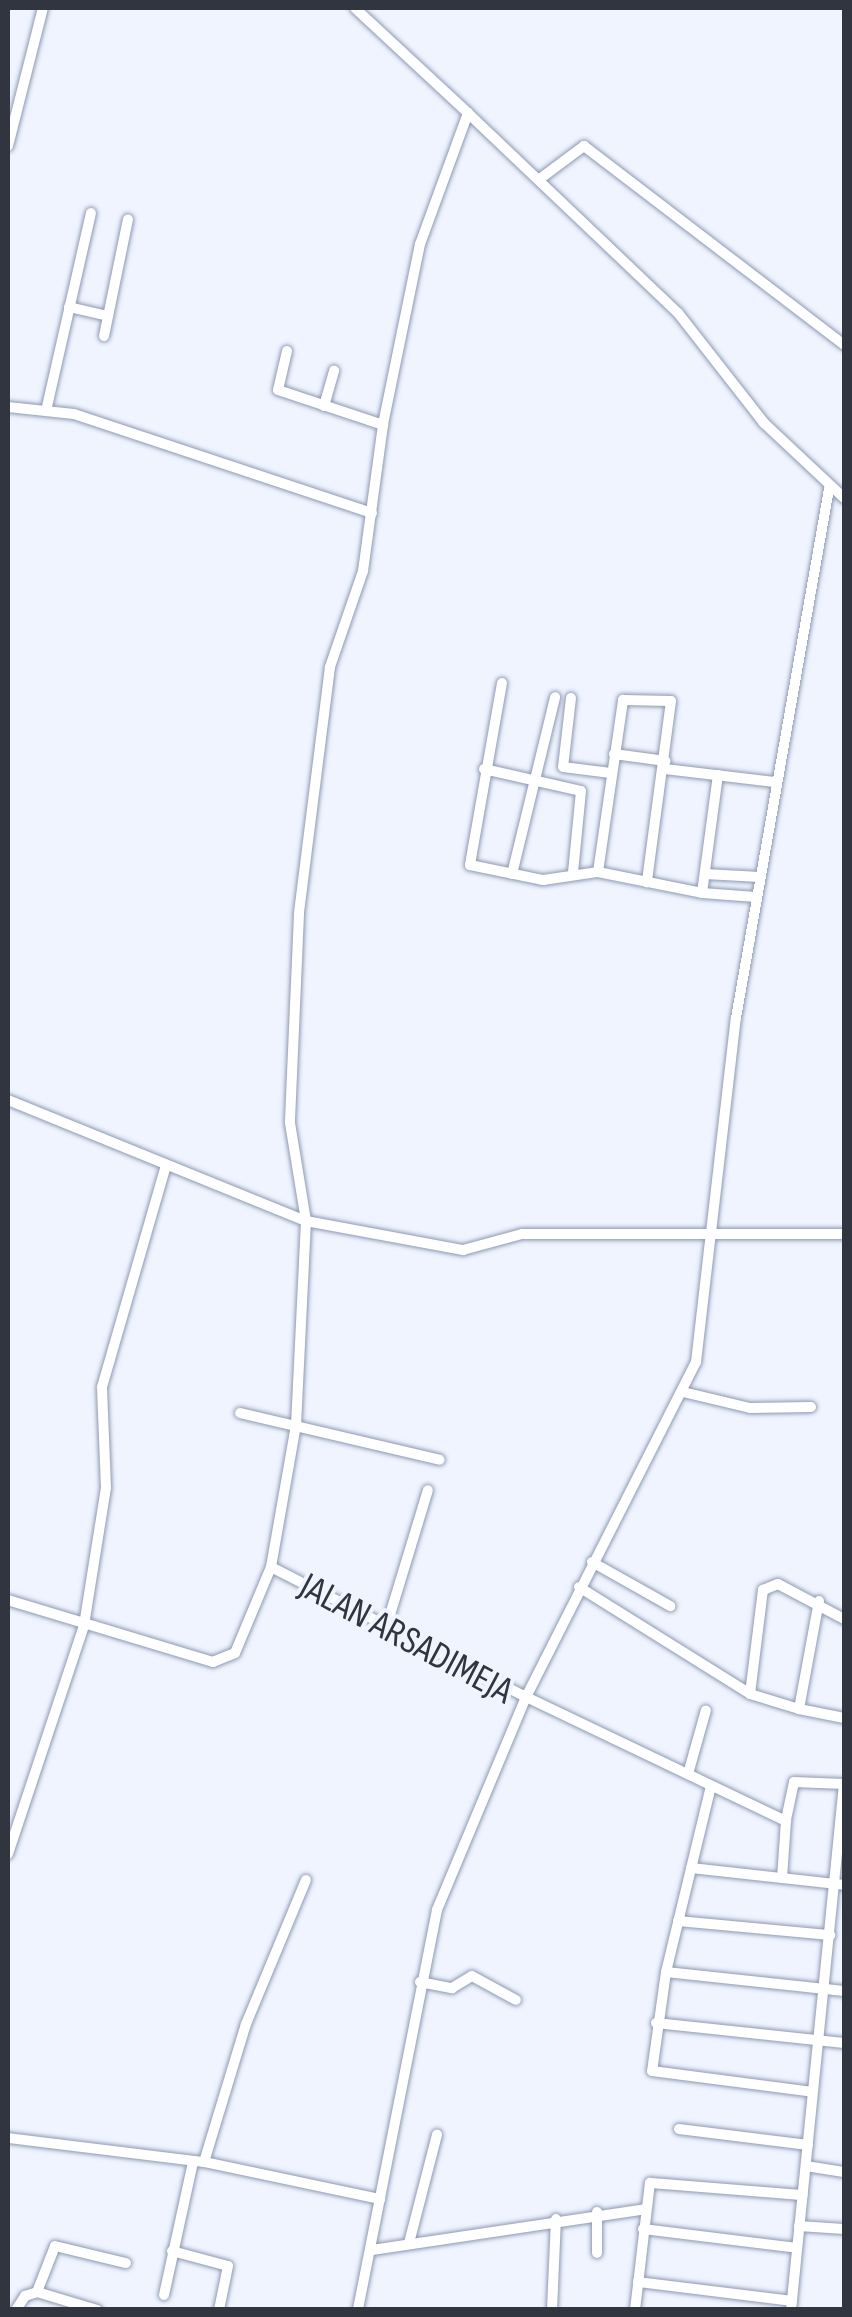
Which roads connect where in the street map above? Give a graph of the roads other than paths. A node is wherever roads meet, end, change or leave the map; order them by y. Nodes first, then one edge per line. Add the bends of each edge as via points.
1 (43, 8) edge
2 (355, 8) edge
3 (468, 114) junction
4 (8, 146) edge
5 (541, 178) junction
6 (91, 213) dead end
7 (128, 219) dead end
8 (70, 307) junction
9 (108, 316) junction
10 (104, 336) dead end
11 (844, 345) edge
12 (286, 351) dead end
13 (334, 370) dead end
14 (324, 406) junction
15 (8, 407) edge
16 (46, 412) junction
17 (383, 425) junction
18 (829, 490) junction
19 (844, 498) edge
20 (372, 514) junction
21 (502, 683) dead end
22 (555, 698) dead end
23 (571, 698) dead end
24 (614, 754) junction
25 (666, 765) junction
26 (484, 769) junction
27 (611, 773) junction
28 (718, 775) junction
29 (536, 779) junction
30 (774, 782) junction
31 (598, 872) junction
32 (573, 873) junction
33 (512, 874) junction
34 (705, 874) junction
35 (760, 877) junction
36 (647, 882) junction
37 (702, 893) junction
38 (756, 896) junction
39 (8, 1100) edge
40 (166, 1165) junction
41 (306, 1222) junction
42 (844, 1234) edge
43 (714, 1235) junction
44 (683, 1392) junction
45 (811, 1407) dead end
46 (240, 1413) dead end
47 (296, 1425) junction
48 (440, 1460) dead end
49 (428, 1490) dead end
50 (592, 1562) junction
51 (271, 1567) junction
52 (579, 1586) junction
53 (8, 1600) edge
54 (819, 1601) junction
55 (670, 1606) dead end
56 (844, 1619) edge
57 (84, 1625) junction
58 (386, 1628) junction
59 (750, 1694) junction
60 (526, 1697) junction
61 (706, 1710) dead end
62 (800, 1710) junction
63 (844, 1718) edge
64 (688, 1774) junction
65 (711, 1786) junction
66 (786, 1822) junction
67 (842, 1833) edge
68 (8, 1854) edge
69 (690, 1868) junction
70 (782, 1878) junction
71 (306, 1880) dead end
72 (840, 1885) edge
73 (678, 1922) junction
74 (830, 1936) junction
75 (666, 1972) junction
76 (420, 1982) junction
77 (824, 1988) junction
78 (844, 1990) edge
79 (516, 2000) dead end
80 (656, 2024) junction
81 (818, 2040) junction
82 (844, 2043) edge
83 (813, 2092) junction
84 (679, 2128) dead end
85 (436, 2136) dead end
86 (8, 2138) edge
87 (808, 2144) junction
88 (198, 2162) junction
89 (806, 2166) junction
90 (844, 2172) edge
91 (803, 2195) junction
92 (380, 2200) junction
93 (645, 2208) junction
94 (597, 2212) junction
95 (556, 2219) junction
96 (799, 2226) junction
97 (642, 2229) junction
98 (844, 2229) edge
99 (409, 2243) junction
100 (797, 2248) junction
101 (372, 2250) junction
102 (172, 2251) junction
103 (596, 2253) dead end
104 (126, 2263) dead end
105 (638, 2282) junction
106 (37, 2292) junction
107 (164, 2295) dead end
108 (791, 2305) edge
109 (16, 2310) edge
110 (97, 2310) edge
111 (219, 2310) edge
112 (358, 2310) edge
113 (552, 2310) edge
114 (635, 2310) edge

1 - 4 street
2 - 3 street
3 - 5 street
3 - 17 street via 420,244
5 - 11 street via 584,146
5 - 18 street via 678,313 764,423
6 - 8 street
7 - 9 street
8 - 9 street
8 - 16 street
9 - 10 street
12 - 14 street via 278,390
13 - 14 street
14 - 17 street
15 - 16 street
16 - 20 street via 74,414
17 - 20 street
18 - 19 street
18 - 30 street
20 - 41 street via 363,571 330,667 299,914 290,1124
21 - 26 street
22 - 29 street
23 - 27 street via 564,768
24 - 25 street
24 - 25 street via 626,696 671,701
24 - 27 street
25 - 28 street
25 - 36 street
26 - 29 street
26 - 33 street via 469,863
27 - 31 street
28 - 30 street
28 - 34 street
29 - 32 street via 577,787 583,795
29 - 33 street
30 - 35 street
31 - 32 street
31 - 36 street
32 - 33 street via 552,880
34 - 35 street
34 - 37 street
35 - 38 street
36 - 37 street
37 - 38 street
38 - 43 street
39 - 40 street
40 - 41 street
40 - 57 street via 102,1387 106,1488
41 - 43 street via 463,1250 522,1234
41 - 47 street
42 - 43 street
43 - 44 street via 698,1351
44 - 45 street via 750,1408
44 - 50 street
46 - 47 street
47 - 48 street
47 - 51 street
49 - 58 street
50 - 52 street
50 - 55 street
51 - 57 street, JALAN ARSADIMEJA via 235,1652 225,1660
51 - 58 street, JALAN ARSADIMEJA
52 - 59 street
52 - 60 street
53 - 57 street
54 - 56 street
54 - 59 street via 772,1583 763,1590
54 - 62 street
57 - 68 street
58 - 60 street, JALAN ARSADIMEJA
59 - 62 street
60 - 64 street
60 - 76 street, JALAN ARSADIMEJA via 437,1910
61 - 64 street
62 - 63 street
64 - 65 street
65 - 66 street
65 - 69 street
66 - 67 street via 794,1782 844,1784
66 - 70 street
67 - 72 street
69 - 70 street
69 - 73 street
70 - 72 street
71 - 88 street
72 - 74 street
73 - 74 street
73 - 75 street
74 - 77 street
75 - 77 street
75 - 80 street
76 - 79 street via 452,1988 472,1976
76 - 92 street, JALAN ARSADIMEJA
77 - 78 street
77 - 81 street
80 - 81 street
80 - 83 street via 654,2074
81 - 82 street
81 - 83 street
83 - 87 street
84 - 87 street
85 - 99 street
86 - 88 street
87 - 89 street
88 - 92 street
88 - 102 street
89 - 90 street
89 - 91 street
91 - 93 street via 654,2181 646,2189
91 - 96 street
92 - 101 street, JALAN ARSADIMEJA
93 - 94 street
93 - 97 street
94 - 95 street
94 - 103 street
95 - 99 street
95 - 113 street
96 - 98 street
96 - 100 street
97 - 100 street
97 - 105 street
99 - 101 street
100 - 108 street
101 - 112 street, JALAN ARSADIMEJA
102 - 107 street
102 - 111 street via 228,2266
104 - 106 street via 55,2246
105 - 108 street
105 - 114 street
106 - 109 street
106 - 110 street

